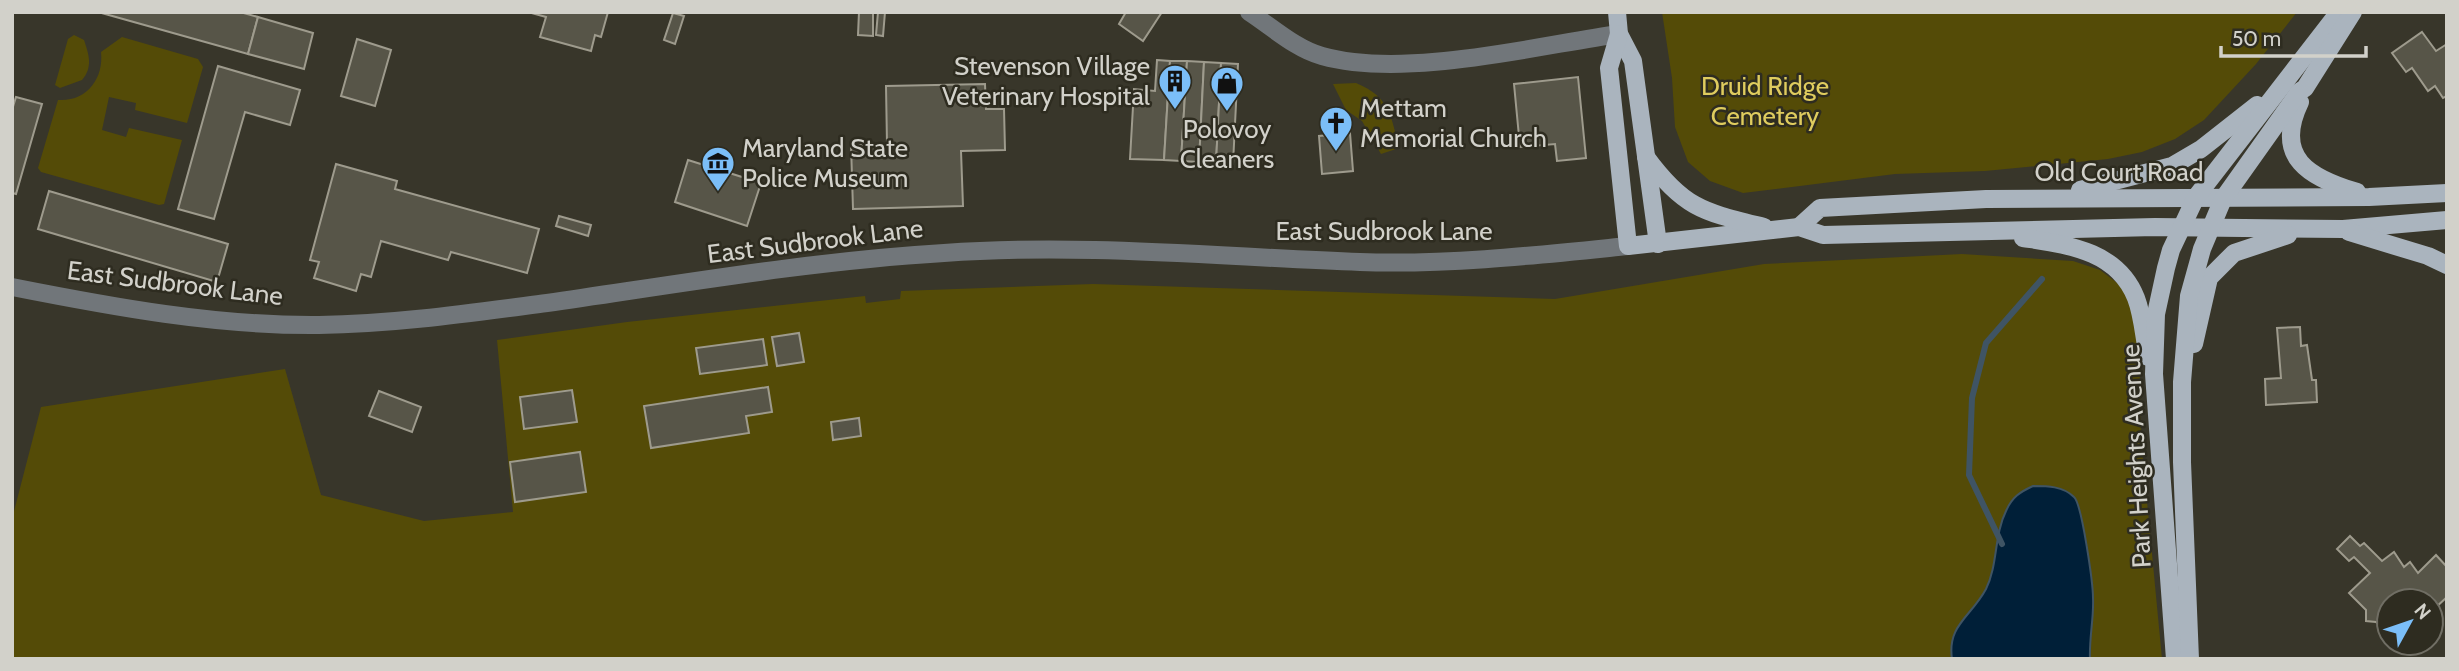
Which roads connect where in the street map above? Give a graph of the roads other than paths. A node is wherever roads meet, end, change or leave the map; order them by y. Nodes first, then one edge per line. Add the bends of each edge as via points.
1 (1249, 12) edge
2 (1617, 12) edge
3 (2339, 12) edge
4 (2353, 12) edge
5 (1619, 34) junction
6 (2286, 80) junction
7 (2305, 88) junction
8 (1644, 154) junction
9 (2447, 193) edge
10 (2196, 197) junction
11 (2370, 197) junction
12 (2048, 198) junction
13 (2223, 199) junction
14 (2447, 220) edge
15 (1799, 227) junction
16 (2182, 228) junction
17 (2210, 229) junction
18 (2309, 229) junction
19 (2343, 229) junction
20 (1774, 230) junction
21 (1993, 231) junction
22 (1658, 244) junction
23 (1628, 246) junction
24 (2447, 265) edge
25 (12, 286) edge
26 (2184, 357) junction
27 (2154, 374) junction
28 (2175, 659) edge
29 (2190, 659) edge

1 - 5 street via 1306,50 1374,65 1469,57
2 - 5 main road
3 - 6 main road, Park Heights Avenue
4 - 7 main road, Park Heights Avenue
5 - 8 main road via 1633,61
5 - 23 main road via 1609,68
6 - 10 main road, Park Heights Avenue
6 - 12 main road via 2228,129 2172,166
7 - 11 main road via 2291,120 2296,156 2322,182
7 - 13 main road, Park Heights Avenue
8 - 20 main road via 1665,182 1690,204
8 - 22 main road
9 - 11 main road, Old Court Road
10 - 12 main road, Old Court Road
10 - 13 main road, Old Court Road
10 - 16 main road, Park Heights Avenue
11 - 13 main road, Old Court Road
12 - 15 main road, Old Court Road via 1820,208
13 - 17 main road, Park Heights Avenue
14 - 19 main road, Old Court Road
15 - 20 main road, Old Court Road
15 - 21 main road, Old Court Road via 1823,235
16 - 17 main road, Old Court Road
16 - 21 main road, Old Court Road
16 - 27 main road, Park Heights Avenue via 2171,250 2156,314
17 - 18 main road, Old Court Road
17 - 26 main road, Park Heights Avenue via 2189,296
18 - 19 main road, Old Court Road
18 - 26 main road via 2234,253 2209,278 2193,350
19 - 24 main road
20 - 22 main road, Old Court Road
21 - 27 main road via 2076,247 2115,267 2137,299
22 - 23 main road, Old Court Road
23 - 25 street, East Sudbrook Lane via 1449,261 1361,262 1066,250 948,252 868,258 466,314 320,325 206,319 90,303
26 - 29 main road, Park Heights Avenue via 2182,462
27 - 28 main road, Park Heights Avenue

